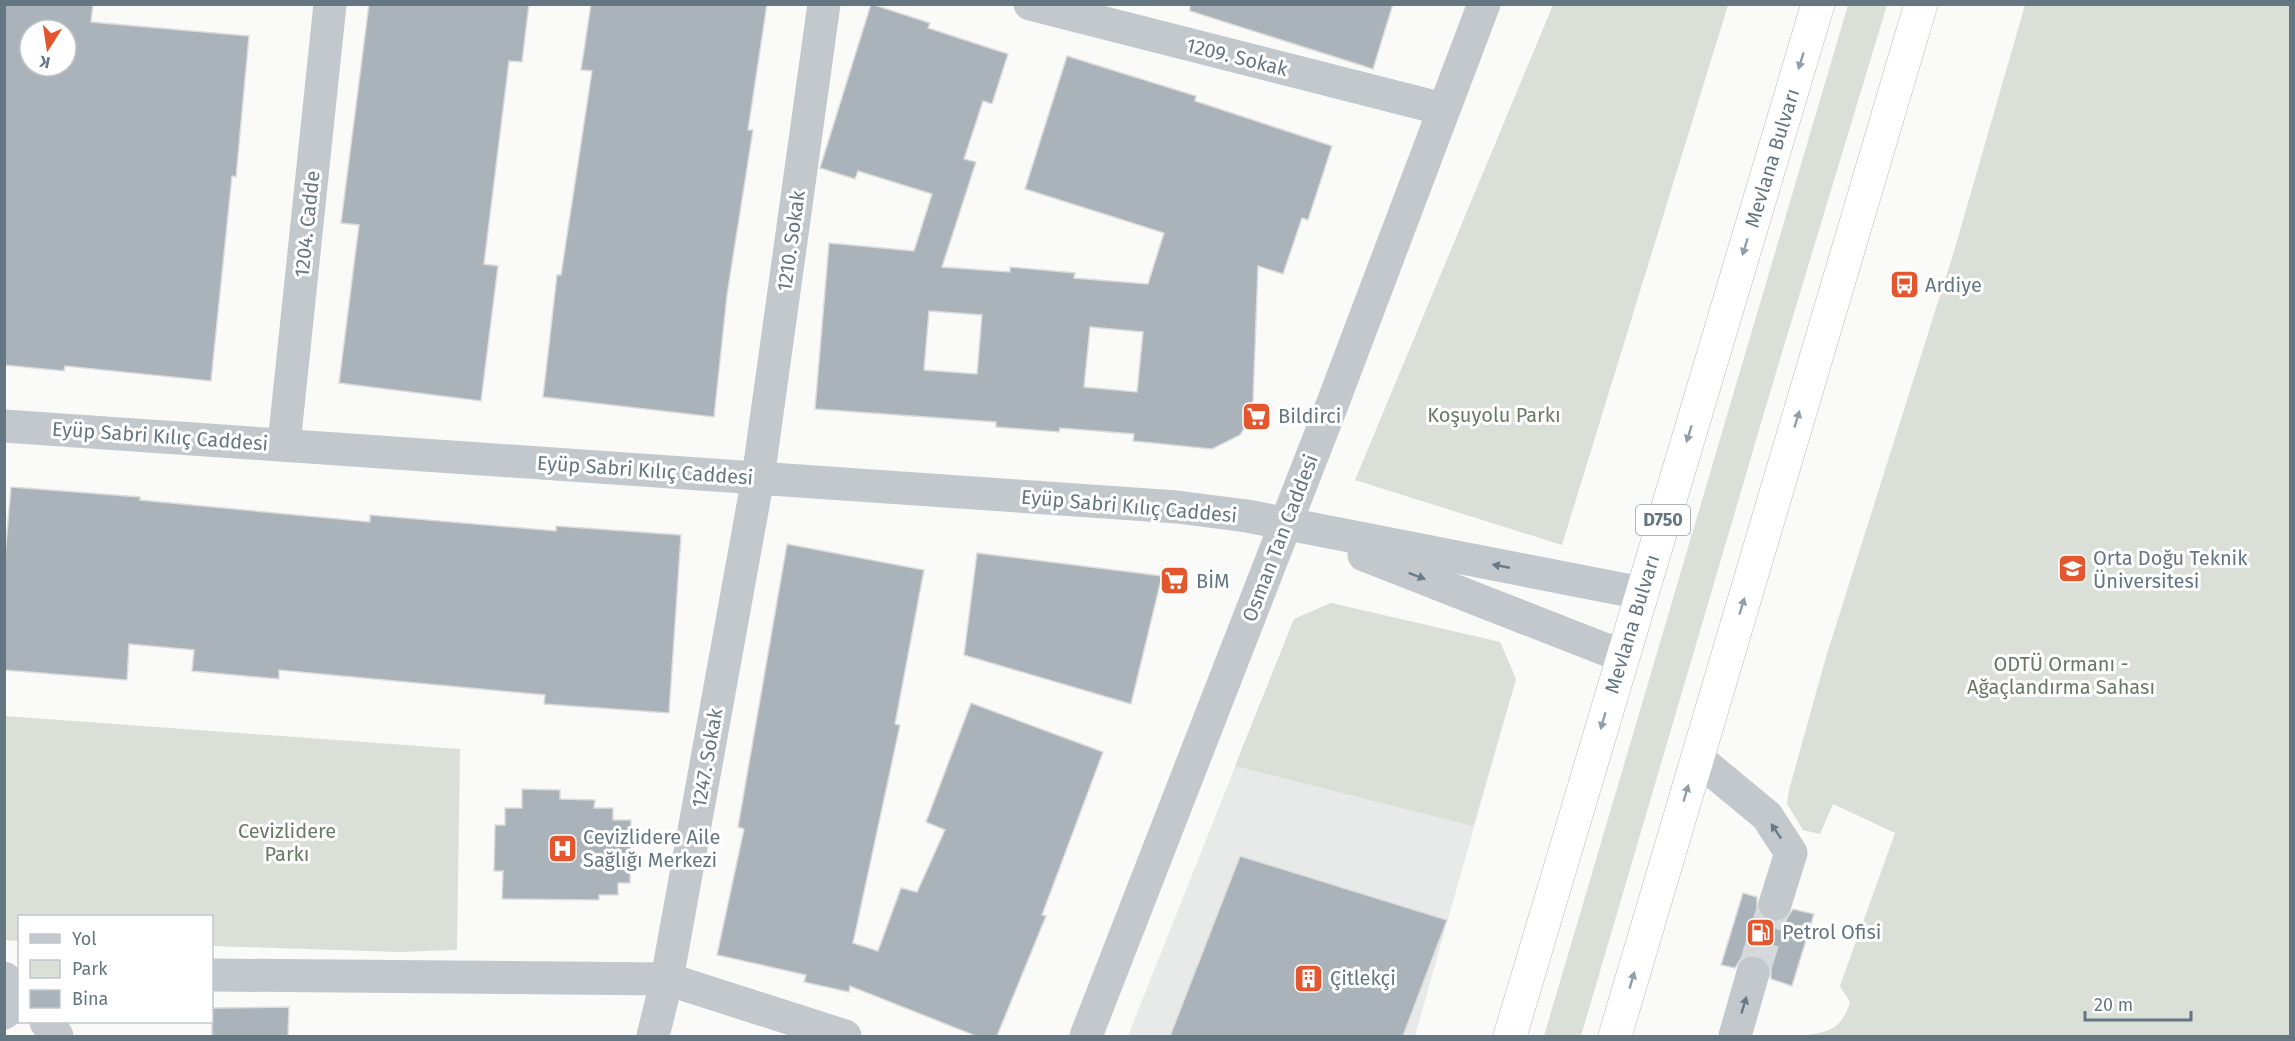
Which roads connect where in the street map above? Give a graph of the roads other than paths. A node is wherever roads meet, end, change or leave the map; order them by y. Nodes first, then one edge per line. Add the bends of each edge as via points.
1 (330, 4) edge
2 (824, 4) edge
3 (1030, 4) edge
4 (1484, 4) edge
5 (1818, 4) edge
6 (1921, 4) edge
7 (1443, 109) junction
8 (4, 426) edge
9 (284, 444) junction
10 (758, 478) junction
11 (1284, 524) junction
12 (1551, 576) junction
13 (1641, 593) junction
14 (1534, 621) junction
15 (1622, 656) junction
16 (1697, 758) junction
17 (1775, 903) tunnel mouth
18 (1753, 974) tunnel mouth
19 (213, 975) edge
20 (4, 978) edge
21 (668, 979) junction
22 (18, 988) edge
23 (18, 1003) edge
24 (4, 1013) edge
25 (47, 1023) edge
26 (57, 1036) edge
27 (653, 1036) edge
28 (845, 1036) edge
29 (1086, 1036) edge
30 (1510, 1036) edge
31 (1615, 1036) edge
32 (1734, 1036) edge

1 - 9 street, 1204. Cadde
2 - 10 street, 1210. Sokak
3 - 7 street, 1209. Sokak
4 - 7 street, Osman Tan Caddesi
5 -> 13 highway, Mevlana Bulvarı / D750
16 -> 6 highway
7 - 11 street, Osman Tan Caddesi
8 - 9 street, Eyüp Sabri Kılıç Caddesi
9 - 10 street, Eyüp Sabri Kılıç Caddesi
10 - 11 street, Eyüp Sabri Kılıç Caddesi via 1177,507
10 - 21 street, 1247. Sokak
12 -> 11 street, Eyüp Sabri Kılıç Caddesi
11 -> 14 street, Eyüp Sabri Kılıç Caddesi
11 - 29 street, Osman Tan Caddesi
12 - 13 street, Eyüp Sabri Kılıç Caddesi
12 - 14 street via 1559,588 1557,603 1549,614
13 - 15 highway, Mevlana Bulvarı / D750
14 - 15 street, Eyüp Sabri Kılıç Caddesi
15 -> 30 highway, Mevlana Bulvarı / D750
17 -> 16 street via 1791,853 1767,816
31 -> 16 highway
32 -> 18 street
19 - 21 street
20 - 22 street
21 - 27 street, 1247. Sokak
21 - 28 street
23 - 24 street
25 - 26 street

